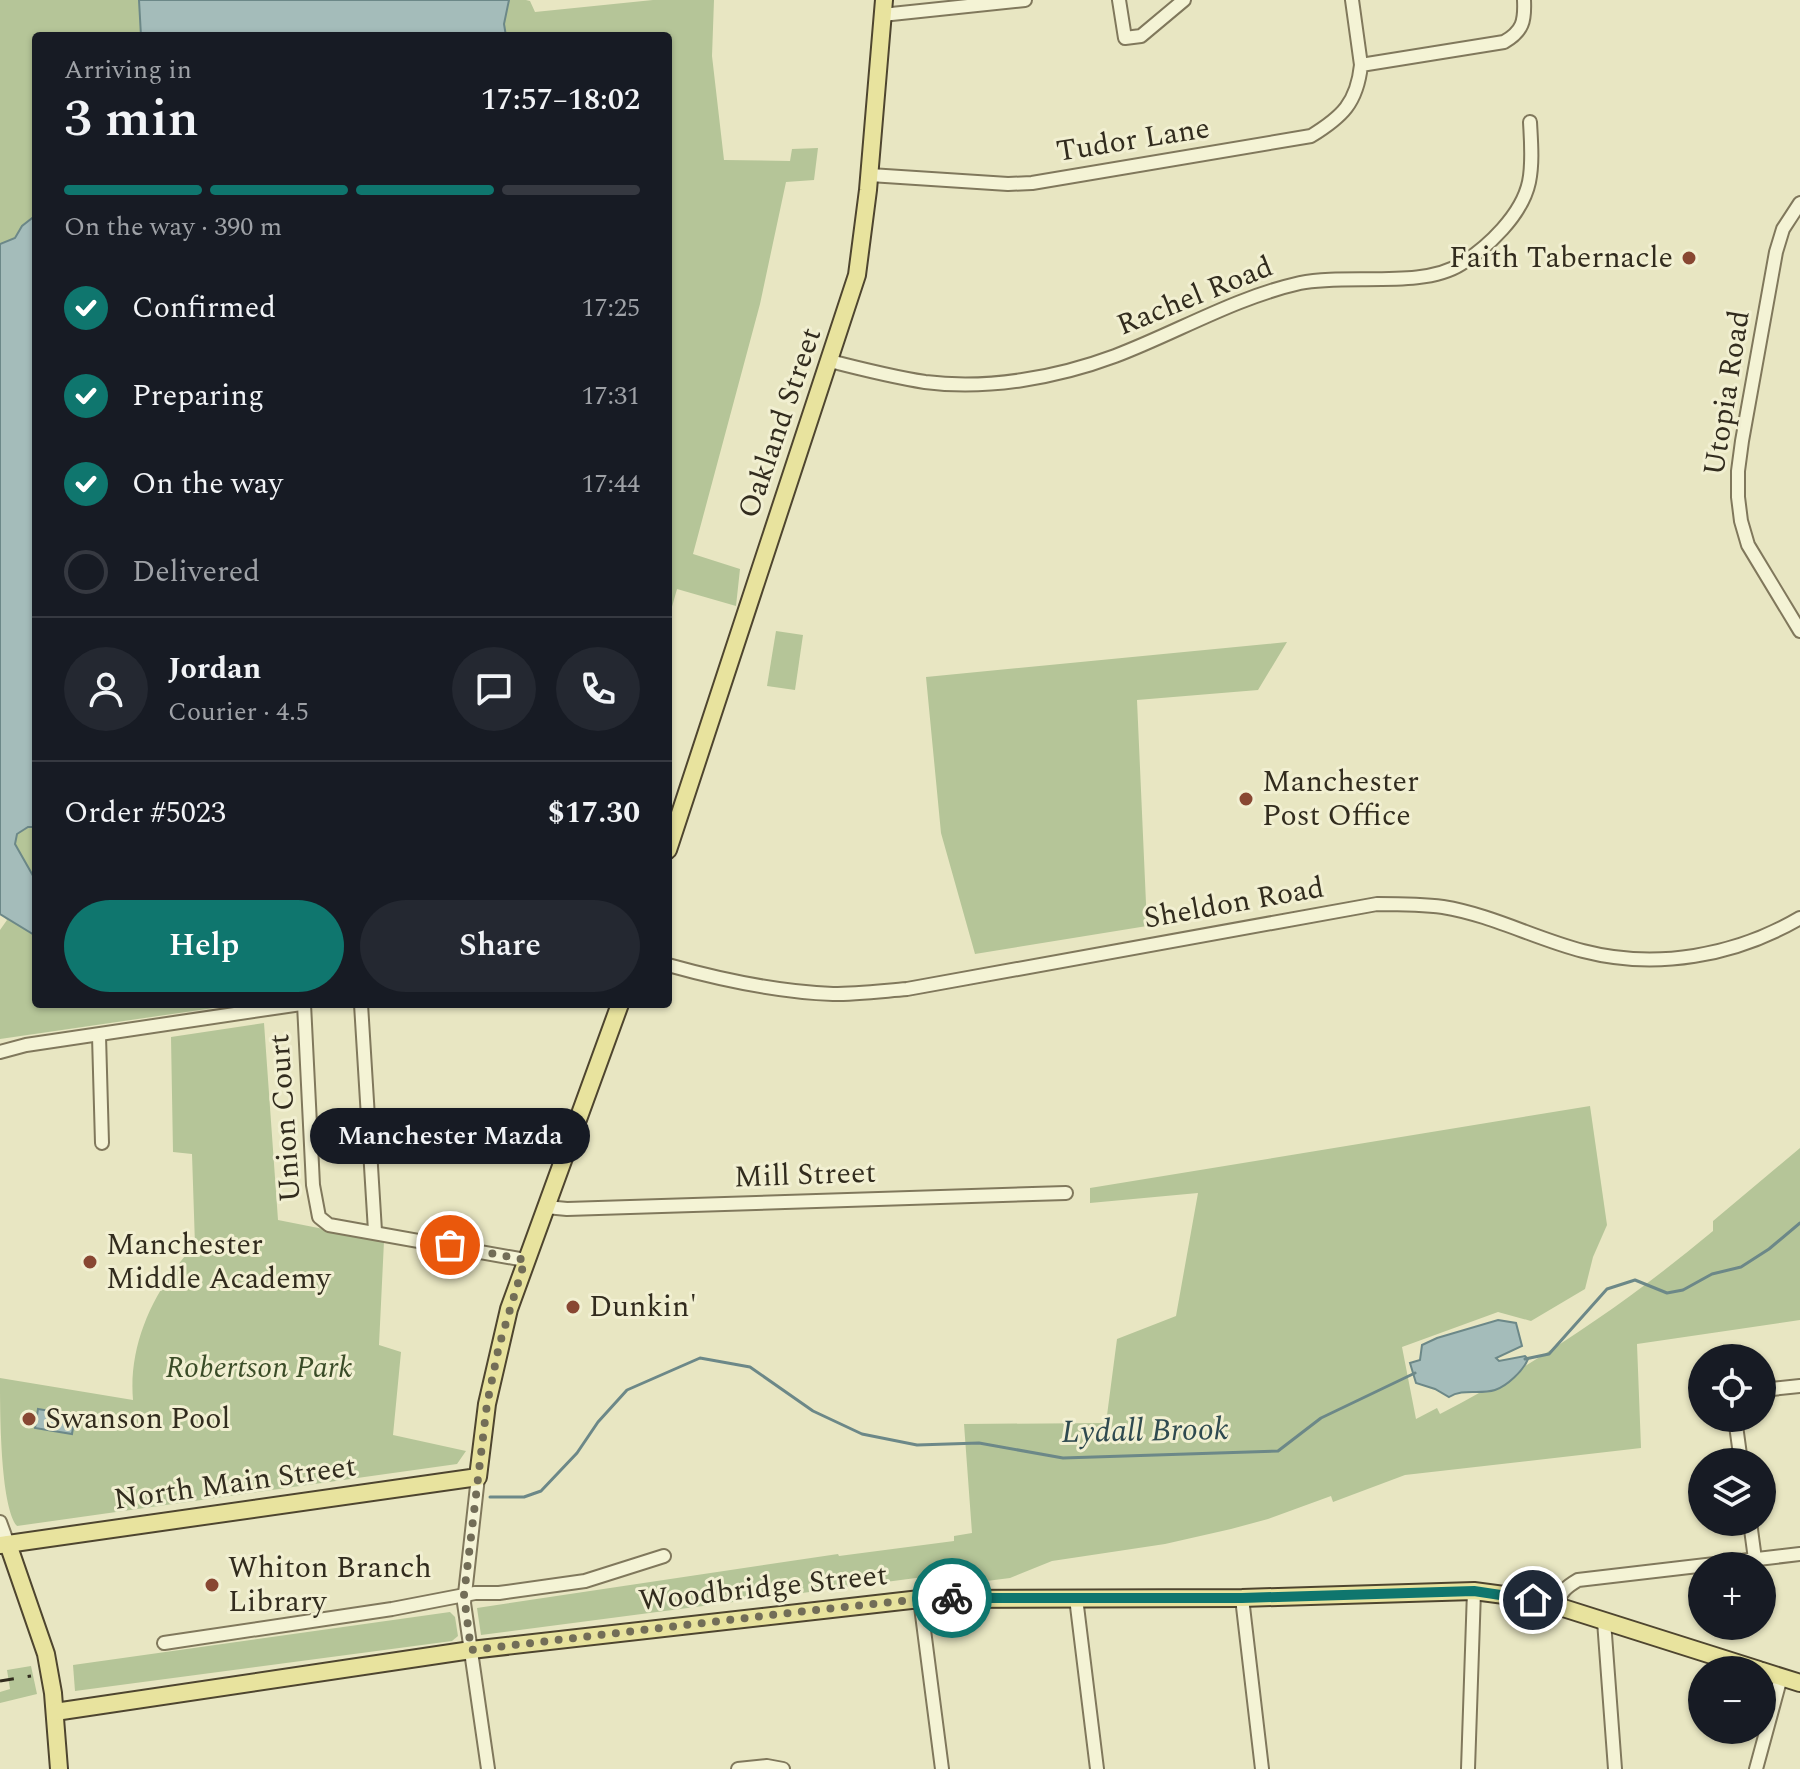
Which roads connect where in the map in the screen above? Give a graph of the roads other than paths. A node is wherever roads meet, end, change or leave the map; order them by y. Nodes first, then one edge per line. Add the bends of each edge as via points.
1 (1025, 0) edge
2 (1119, 0) edge
3 (1184, 0) edge
4 (1352, 0) edge
5 (1524, 0) edge
6 (883, 8) edge
7 (1361, 65) junction
8 (1530, 122) dead end
9 (870, 175) junction
10 (1800, 203) edge
11 (830, 361) junction
12 (1800, 631) edge
13 (672, 838) edge
14 (1800, 918) edge
15 (672, 966) edge
16 (277, 1008) edge
17 (302, 1008) edge
18 (361, 1008) edge
19 (619, 1008) edge
20 (99, 1036) junction
21 (0, 1052) edge
22 (102, 1143) dead end
23 (1066, 1193) dead end
24 (546, 1207) junction
25 (375, 1231) junction
26 (525, 1260) junction
27 (1800, 1386) edge
28 (1776, 1389) edge
29 (478, 1477) junction
30 (0, 1522) edge
31 (4, 1545) edge
32 (1800, 1554) edge
33 (664, 1556) dead end
34 (1776, 1557) edge
35 (1688, 1567) edge
36 (1474, 1591) junction
37 (464, 1595) junction
38 (1076, 1598) junction
39 (1242, 1598) junction
40 (920, 1599) junction
41 (1557, 1606) junction
42 (1604, 1621) junction
43 (164, 1643) dead end
44 (471, 1650) junction
45 (1715, 1656) edge
46 (1776, 1675) edge
47 (1781, 1677) junction
48 (1800, 1683) edge
49 (55, 1712) junction
50 (59, 1769) edge
51 (488, 1769) edge
52 (738, 1769) edge
53 (783, 1769) edge
54 (942, 1769) edge
55 (1097, 1769) edge
56 (1262, 1769) edge
57 (1468, 1769) edge
58 (1615, 1769) edge
59 (1756, 1769) edge

1 - 6 street
2 - 3 street via 1125,38 1141,36
4 - 7 street, Tudor Lane
5 - 7 street via 1525,21 1504,42
6 - 9 main road, Oakland Street
7 - 9 street, Tudor Lane via 1350,103 1311,136 1032,183
8 - 11 street, Rachel Road via 1529,183 1515,214 1460,265 1434,276 1304,282 1222,307 1114,356 1014,381 929,382
9 - 11 main road, Oakland Street via 858,268
10 - 12 street, Utopia Road via 1776,252 1742,441 1738,497 1748,545
11 - 13 main road, Oakland Street
14 - 15 street, Sheldon Road via 1764,936 1670,959 1584,951 1444,907 1377,904 907,989 797,992
16 - 20 street
17 - 25 street, Union Court via 319,1217 329,1225
18 - 25 street
19 - 24 main road
20 - 21 street
20 - 22 street
23 - 24 street, Mill Street
24 - 26 main road
25 - 26 street
26 - 29 main road via 499,1346
27 - 28 street
29 - 31 main road, North Main Street
29 - 37 street
30 - 31 street
31 - 49 main road via 44,1647
32 - 34 street
33 - 37 street via 592,1579
35 - 41 street via 1578,1580 1566,1587
36 - 39 main road, Woodbridge Street
36 - 41 main road, Woodbridge Street
36 - 57 street
37 - 43 street
37 - 44 street
38 - 39 main road, Woodbridge Street
38 - 40 main road, Woodbridge Street
38 - 55 street
39 - 56 street
40 - 44 main road, Woodbridge Street
40 - 54 street
41 - 42 main road, Woodbridge Street
42 - 45 main road, Woodbridge Street
42 - 58 street
44 - 49 main road, Woodbridge Street
44 - 51 street
46 - 47 main road, Woodbridge Street
47 - 48 main road, Woodbridge Street
47 - 59 street
49 - 50 main road
52 - 53 street

